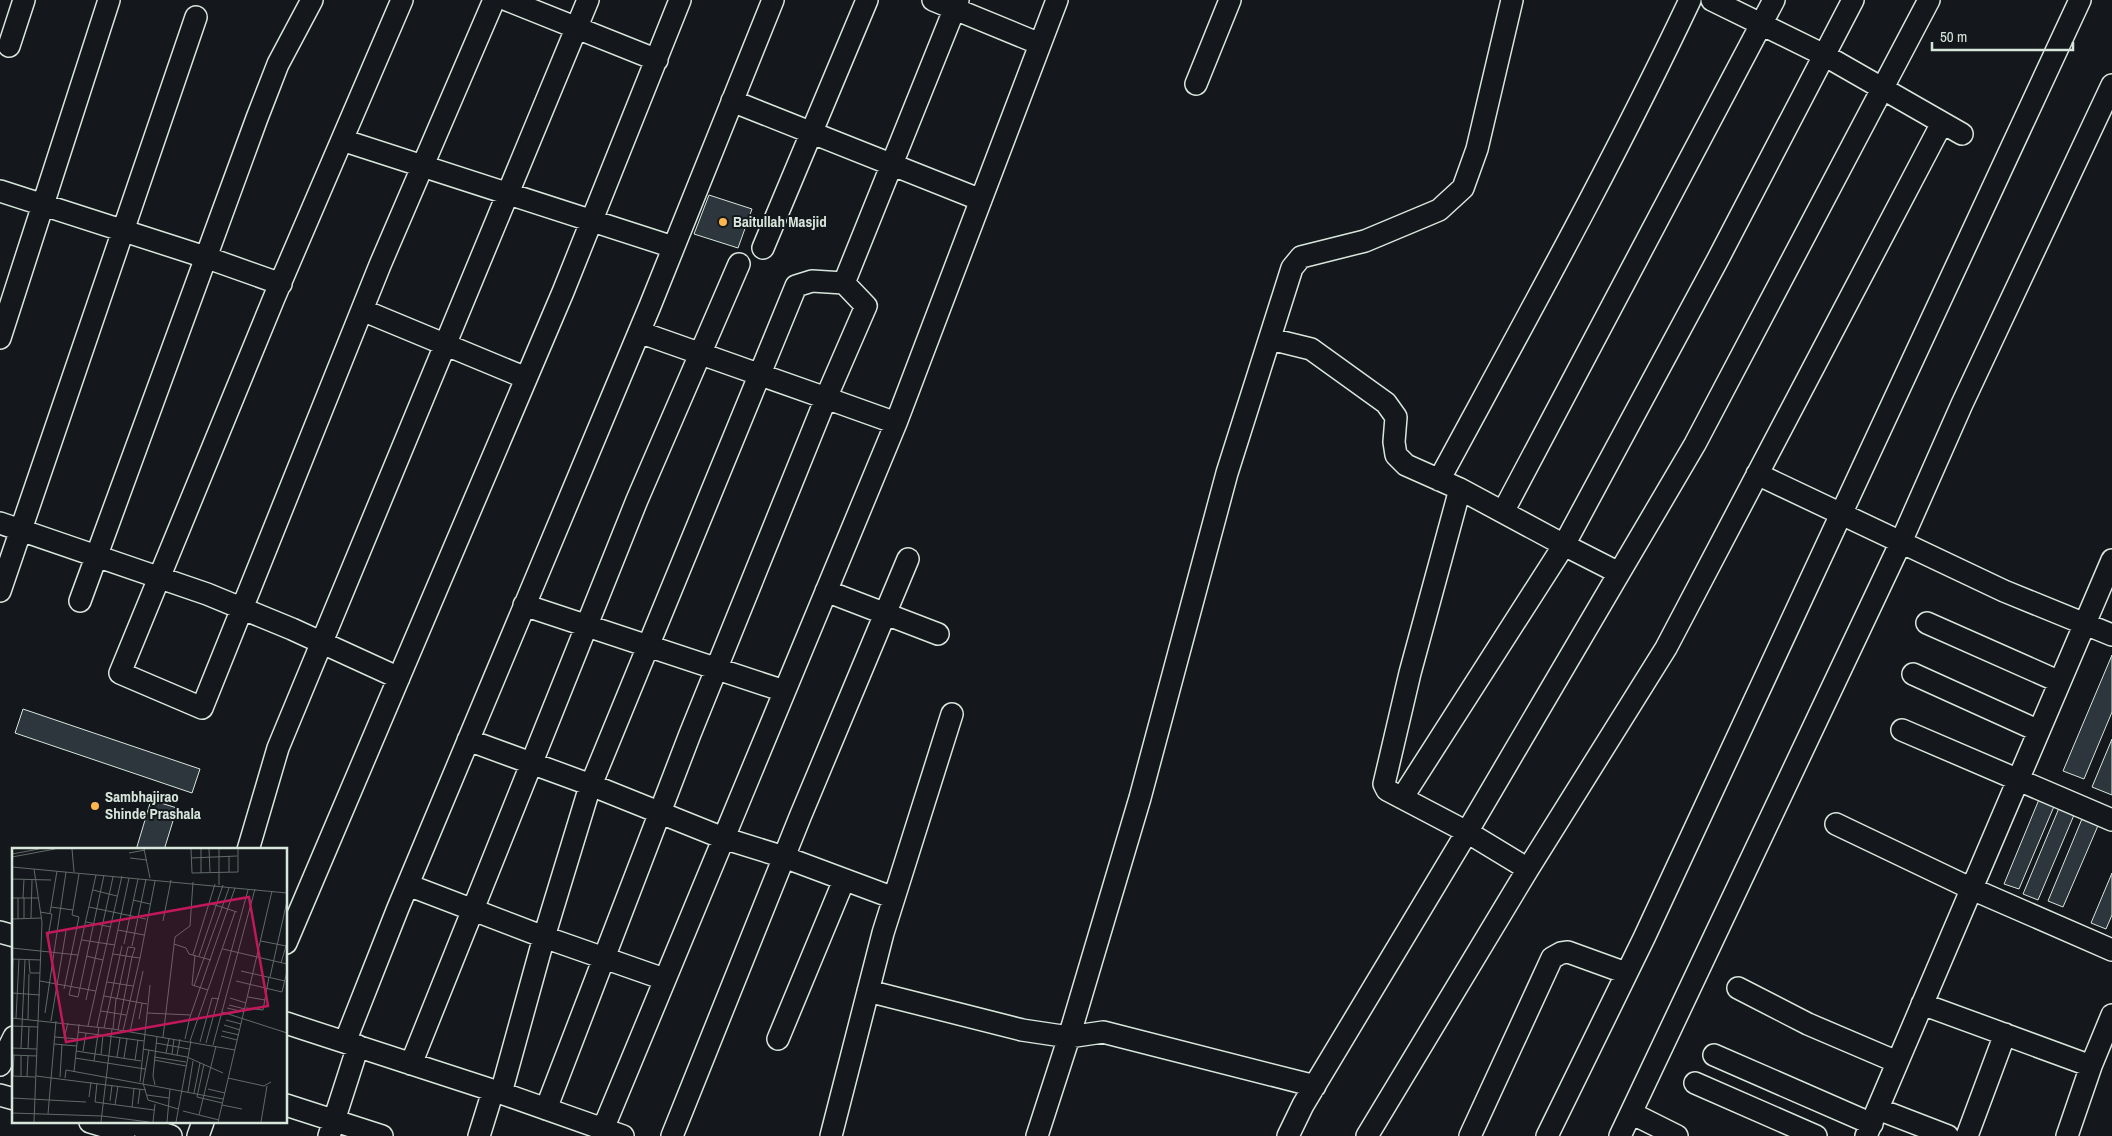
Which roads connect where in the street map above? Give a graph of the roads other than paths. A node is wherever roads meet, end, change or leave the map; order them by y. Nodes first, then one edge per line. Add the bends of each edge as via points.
1 (24, 0) edge
2 (110, 0) edge
3 (312, 0) edge
4 (402, 0) edge
5 (494, 0) edge
6 (507, 0) edge
7 (588, 0) edge
8 (680, 0) edge
9 (772, 0) edge
10 (867, 0) edge
11 (933, 0) edge
12 (1057, 0) edge
13 (1230, 0) edge
14 (1512, 0) edge
15 (1690, 0) edge
16 (1712, 0) edge
17 (1774, 0) edge
18 (1853, 0) edge
19 (1929, 0) edge
20 (2080, 0) edge
21 (956, 4) edge
22 (196, 17) dead end
23 (1761, 23) junction
24 (576, 28) junction
25 (1040, 44) junction
26 (9, 46) dead end
27 (1824, 55) junction
28 (657, 60) junction
29 (1196, 84) dead end
30 (2112, 85) edge
31 (1882, 89) junction
32 (732, 101) junction
33 (1942, 123) junction
34 (812, 133) junction
35 (1962, 134) dead end
36 (342, 140) junction
37 (892, 164) junction
38 (423, 166) junction
39 (0, 191) edge
40 (507, 193) junction
41 (981, 200) junction
42 (43, 205) junction
43 (592, 221) junction
44 (123, 230) junction
45 (674, 247) junction
46 (763, 248) dead end
47 (205, 257) junction
48 (739, 264) dead end
49 (844, 283) junction
50 (280, 284) junction
51 (362, 310) junction
52 (639, 332) junction
53 (0, 338) edge
54 (1270, 339) junction
55 (445, 344) junction
56 (700, 354) junction
57 (760, 374) junction
58 (526, 378) junction
59 (826, 398) junction
60 (896, 423) junction
61 (1757, 474) junction
62 (1439, 480) junction
63 (1460, 489) junction
64 (1503, 512) junction
65 (1841, 514) junction
66 (0, 523) edge
67 (21, 530) junction
68 (1901, 542) junction
69 (1564, 546) junction
70 (97, 555) junction
71 (908, 559) dead end
72 (2112, 560) edge
73 (1619, 573) junction
74 (160, 577) junction
75 (0, 591) edge
76 (826, 591) junction
77 (80, 601) dead end
78 (524, 605) junction
79 (242, 608) junction
80 (885, 613) junction
81 (1927, 623) dead end
82 (2085, 623) junction
83 (587, 626) junction
84 (938, 634) dead end
85 (2112, 635) edge
86 (323, 642) junction
87 (648, 646) junction
88 (717, 668) junction
89 (1914, 674) dead end
90 (399, 678) junction
91 (2060, 682) junction
92 (784, 691) junction
93 (952, 714) dead end
94 (1902, 730) dead end
95 (2039, 731) junction
96 (468, 740) junction
97 (532, 763) junction
98 (2018, 780) junction
99 (591, 785) junction
100 (1402, 798) junction
101 (660, 813) junction
102 (2112, 820) edge
103 (1836, 824) dead end
104 (1467, 832) junction
105 (723, 838) junction
106 (249, 848) edge
107 (784, 856) junction
108 (1528, 869) junction
109 (844, 880) junction
110 (408, 885) junction
111 (1972, 889) junction
112 (894, 898) junction
113 (473, 910) junction
114 (544, 937) junction
115 (288, 938) edge
116 (2112, 950) edge
117 (604, 958) junction
118 (1626, 973) junction
119 (664, 979) junction
120 (1738, 988) dead end
121 (868, 991) junction
122 (1922, 1004) junction
123 (2112, 1015) edge
124 (288, 1024) edge
125 (2005, 1034) junction
126 (1069, 1037) junction
127 (778, 1039) dead end
128 (12, 1041) edge
129 (352, 1044) junction
130 (1714, 1055) dead end
131 (1897, 1062) junction
132 (411, 1064) junction
133 (0, 1065) edge
134 (2091, 1066) junction
135 (1695, 1083) dead end
136 (1315, 1086) junction
137 (497, 1092) junction
138 (288, 1106) edge
139 (546, 1109) junction
140 (1631, 1113) junction
141 (1872, 1123) edge
142 (96, 1124) edge
143 (133, 1124) edge
144 (202, 1124) edge
145 (332, 1128) edge
146 (603, 1129) junction
147 (124, 1134) edge
148 (171, 1136) edge
149 (198, 1136) edge
150 (382, 1136) edge
151 (480, 1136) edge
152 (623, 1136) edge
153 (672, 1136) edge
154 (831, 1136) edge
155 (1037, 1136) edge
156 (1288, 1136) edge
157 (1366, 1136) edge
158 (1470, 1136) edge
159 (1547, 1136) edge
160 (1620, 1136) edge
161 (1677, 1136) edge
162 (1816, 1136) edge
163 (1948, 1136) edge
164 (1967, 1136) edge
165 (2067, 1136) edge

1 - 26 street
2 - 42 street
3 - 47 street via 278,64
4 - 36 street
5 - 38 street
6 - 24 street
7 - 24 street
8 - 28 street
9 - 32 street
10 - 34 street
11 - 21 street
12 - 25 street
13 - 29 street
14 - 54 street via 1478,149 1464,188 1439,210 1365,241 1301,257 1292,268
15 - 62 street via 1576,228
16 - 23 street
17 - 23 street
18 - 27 street
19 - 31 street
20 - 65 street
21 - 25 street
21 - 37 street
22 - 44 street
23 - 27 street
23 - 64 street
24 - 28 street
24 - 40 street
25 - 41 street
27 - 31 street
27 - 69 street
28 - 43 street
30 - 68 street
31 - 33 street
31 - 73 street via 1694,444
32 - 34 street
32 - 45 street
33 - 35 street
33 - 61 street
34 - 37 street
34 - 46 street
36 - 38 street
36 - 50 street
37 - 41 street
37 - 49 street
38 - 40 street
38 - 51 street
39 - 42 street
40 - 43 street
40 - 55 street
41 - 60 street
42 - 44 street
42 - 53 street
43 - 45 street
43 - 58 street
44 - 47 street
44 - 67 street
45 - 52 street
47 - 50 street
47 - 70 street
48 - 56 street
49 - 57 street via 812,281 796,286
49 - 59 street via 866,306
50 - 74 street
51 - 55 street
51 - 79 street
52 - 56 street
52 - 78 street
54 - 62 street via 1311,350 1386,403 1396,416 1396,455 1406,465
54 - 126 street via 1228,474 1140,798
55 - 58 street
55 - 86 street
56 - 57 street
56 - 83 street
57 - 59 street
57 - 87 street
58 - 90 street
59 - 60 street
59 - 88 street
60 - 76 street
61 - 65 street
61 - 108 street via 1666,648
62 - 63 street
63 - 64 street
63 - 100 street via 1410,673 1384,784 1387,790
64 - 69 street
65 - 68 street
65 - 118 street
66 - 67 street
67 - 70 street
67 - 75 street
68 - 82 street via 2004,591
68 - 140 street
69 - 73 street
69 - 100 street
70 - 74 street
70 - 77 street
71 - 80 street
72 - 82 street
73 - 104 street
74 - 79 street
74 - 79 street via 120,673 202,708
76 - 80 street
76 - 92 street
78 - 83 street
78 - 96 street
79 - 86 street
80 - 84 street
80 - 107 street
81 - 91 street
82 - 85 street
82 - 91 street
83 - 87 street
83 - 97 street
86 - 90 street
86 - 106 street via 278,748
87 - 88 street
87 - 99 street
88 - 92 street
88 - 101 street
89 - 95 street
90 - 115 street
91 - 95 street
92 - 105 street
93 - 112 street
94 - 98 street
95 - 98 street
96 - 97 street
96 - 110 street
97 - 99 street
97 - 113 street
98 - 102 street
98 - 111 street
99 - 101 street
99 - 114 street
100 - 104 street
101 - 105 street
101 - 117 street
103 - 111 street
104 - 108 street
104 - 136 street
105 - 107 street
105 - 119 street
107 - 109 street
107 - 153 street
108 - 157 street
109 - 112 street
109 - 127 street
110 - 113 street
110 - 129 street
111 - 116 street
111 - 122 street
112 - 121 street
113 - 114 street
113 - 132 street
114 - 117 street
114 - 137 street
117 - 119 street
117 - 139 street
118 - 158 street via 1568,952 1552,958
118 - 159 street
119 - 146 street
120 - 131 street via 1808,1024
121 - 126 street via 1022,1030
121 - 154 street
122 - 125 street
122 - 131 street
123 - 134 street
124 - 129 street
125 - 134 street
125 - 164 street
126 - 136 street via 1104,1032
126 - 155 street
128 - 133 street
129 - 132 street
129 - 145 street
130 - 141 street
131 - 141 street
132 - 137 street
134 - 165 street
135 - 162 street
136 - 156 street
137 - 139 street
137 - 151 street
138 - 145 street
139 - 146 street
140 - 160 street
140 - 161 street
141 - 163 street
142 - 147 street
143 - 148 street
144 - 149 street
145 - 150 street
146 - 152 street

